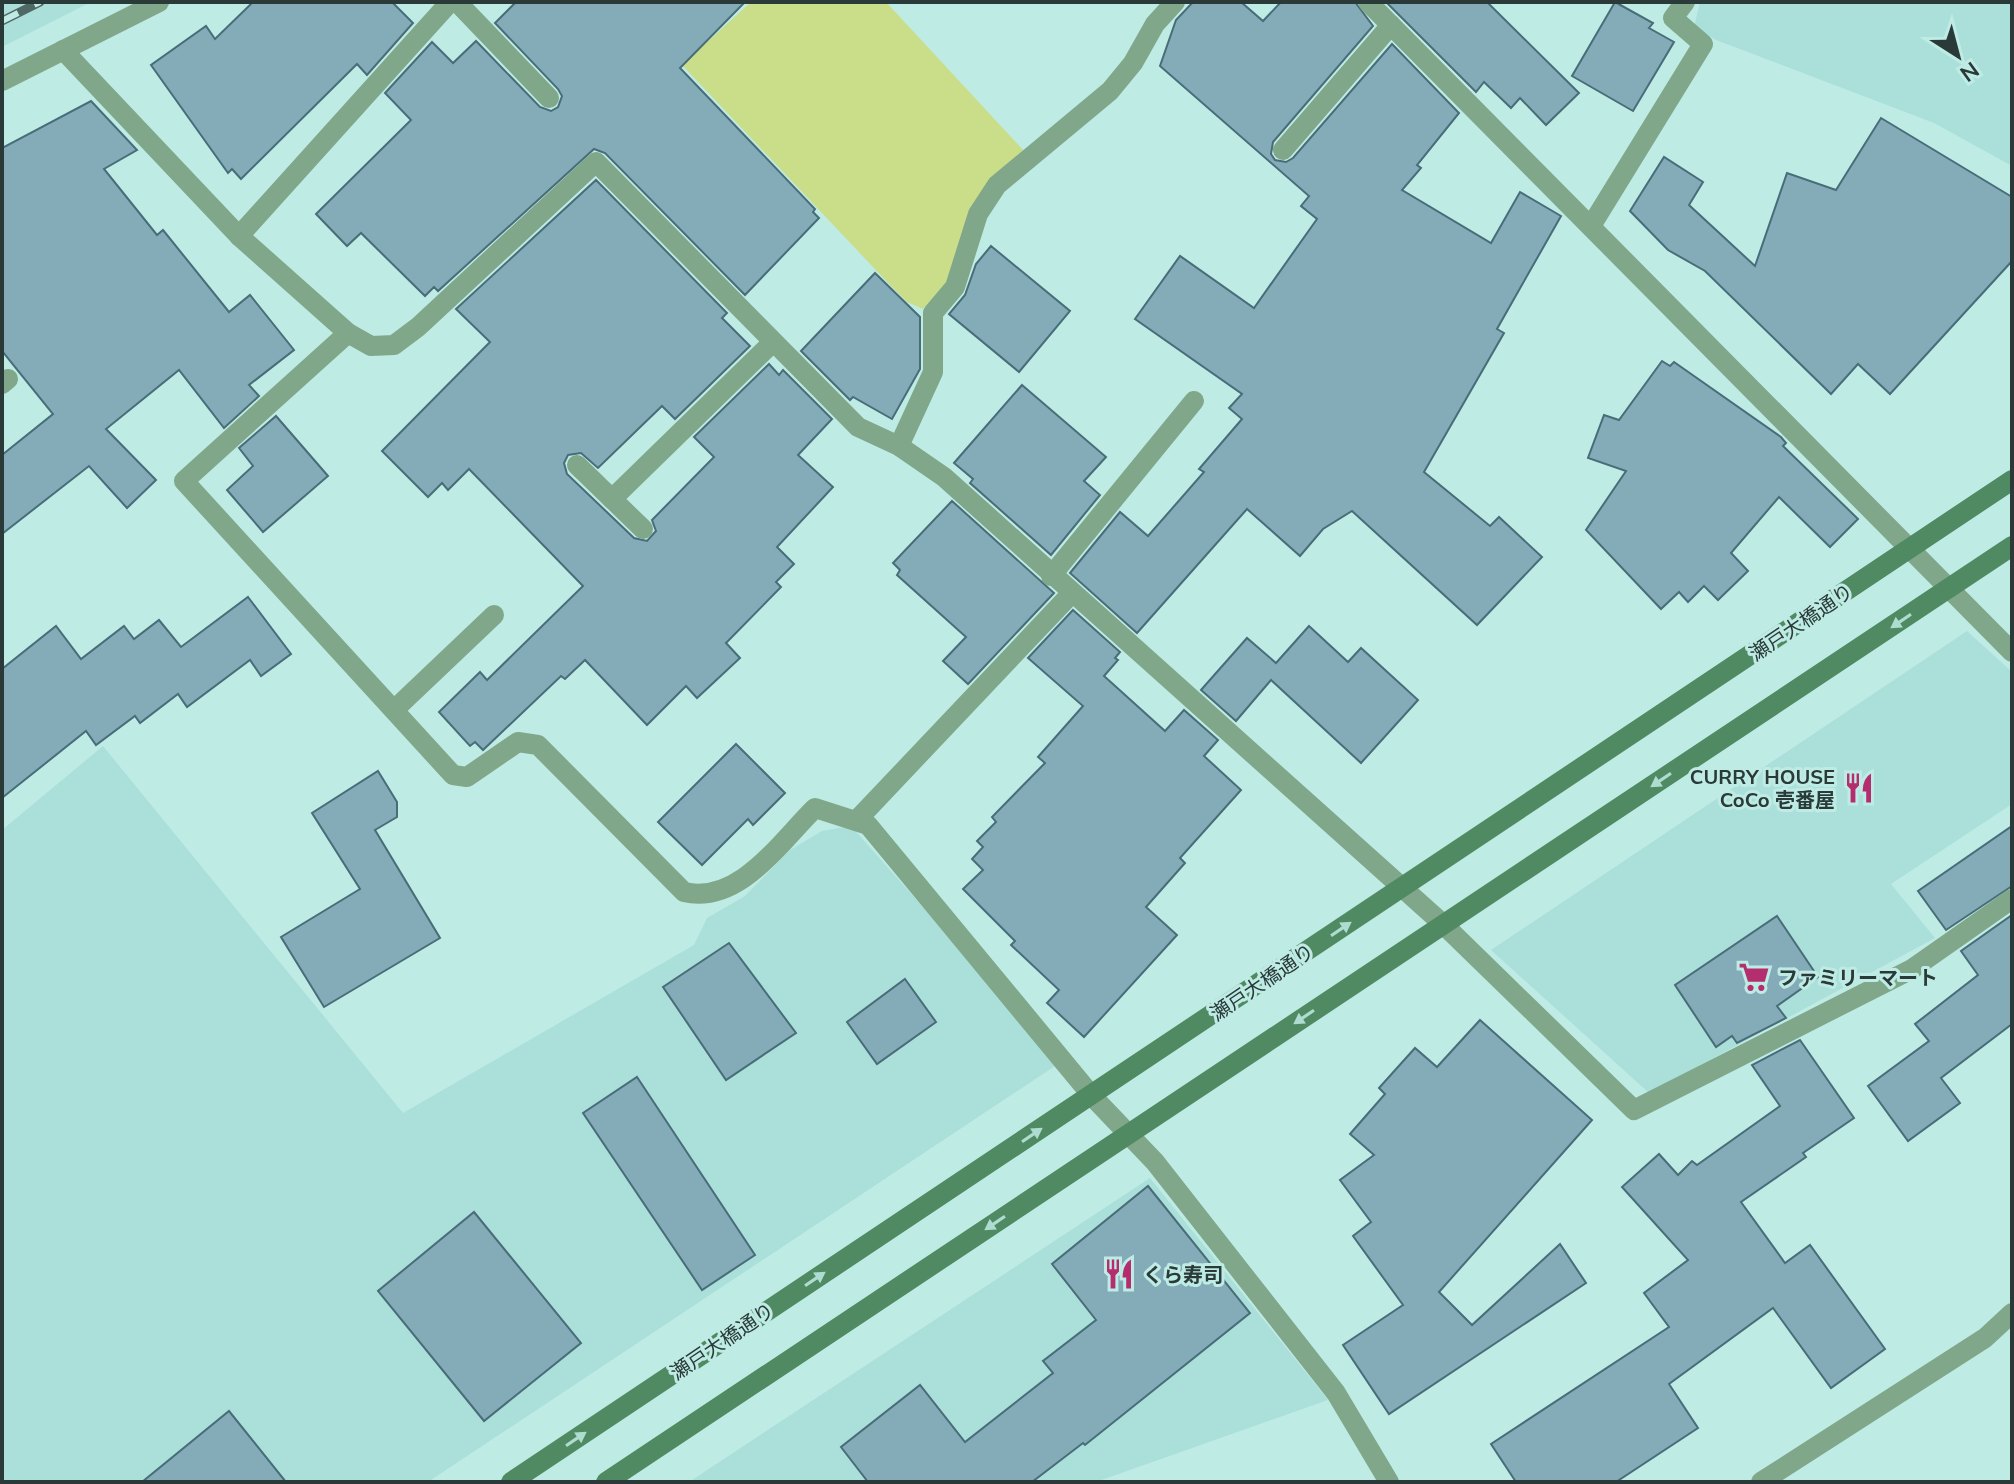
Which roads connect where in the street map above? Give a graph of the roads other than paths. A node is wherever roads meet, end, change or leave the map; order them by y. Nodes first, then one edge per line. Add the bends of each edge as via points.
1 (159, 2) edge
2 (450, 2) edge
3 (457, 2) edge
4 (1175, 2) edge
5 (1368, 2) edge
6 (1685, 2) edge
7 (1391, 25) junction
8 (63, 50) junction
9 (2, 81) edge
10 (549, 98) dead end
11 (1283, 150) dead end
12 (1591, 226) junction
13 (239, 236) junction
14 (348, 333) junction
15 (772, 343) junction
16 (1194, 401) dead end
17 (899, 446) junction
18 (577, 465) dead end
19 (2012, 480) edge
20 (612, 499) junction
21 (643, 529) dead end
22 (2012, 546) edge
23 (1911, 549) junction
24 (1051, 576) junction
25 (1949, 588) junction
26 (1071, 594) junction
27 (494, 615) dead end
28 (2012, 652) edge
29 (394, 710) junction
30 (856, 821) junction
31 (1401, 889) junction
32 (2012, 899) edge
33 (1444, 925) junction
34 (1092, 1096) junction
35 (1129, 1134) junction
36 (2012, 1313) edge
37 (511, 1482) edge
38 (606, 1482) edge
39 (1389, 1482) edge
40 (1761, 1482) edge

1 - 8 street
2 - 13 street
3 - 10 street
4 - 17 street via 1110,91 997,185 978,214 955,287 933,313 933,372
5 - 7 street
6 - 12 street via 1673,18 1703,44
7 - 11 street
7 - 12 street
8 - 9 street
8 - 13 street
12 - 23 street
13 - 14 street
14 - 15 street via 371,346 394,345 596,162
14 - 29 street via 184,481
15 - 17 street via 858,427
15 - 20 street
16 - 24 street
17 - 24 street via 944,477
18 - 20 street
19 - 23 street, 瀬戸大橋通り
20 - 21 street
22 - 25 street
23 - 25 street
23 - 31 street, 瀬戸大橋通り
24 - 26 street
25 - 28 street
25 -> 33 street
26 - 30 street
26 - 31 street
27 - 29 street
29 - 30 street via 453,775 467,777 518,742 538,745 684,892 702,896 729,889 815,808
30 - 34 street via 868,825
31 - 33 street
34 -> 31 street, 瀬戸大橋通り
32 - 33 street via 1912,969 1634,1110
33 -> 35 street
34 - 35 street
37 -> 34 street, 瀬戸大橋通り
35 -> 38 street
35 - 39 street via 1336,1393
36 - 40 street via 1985,1338

